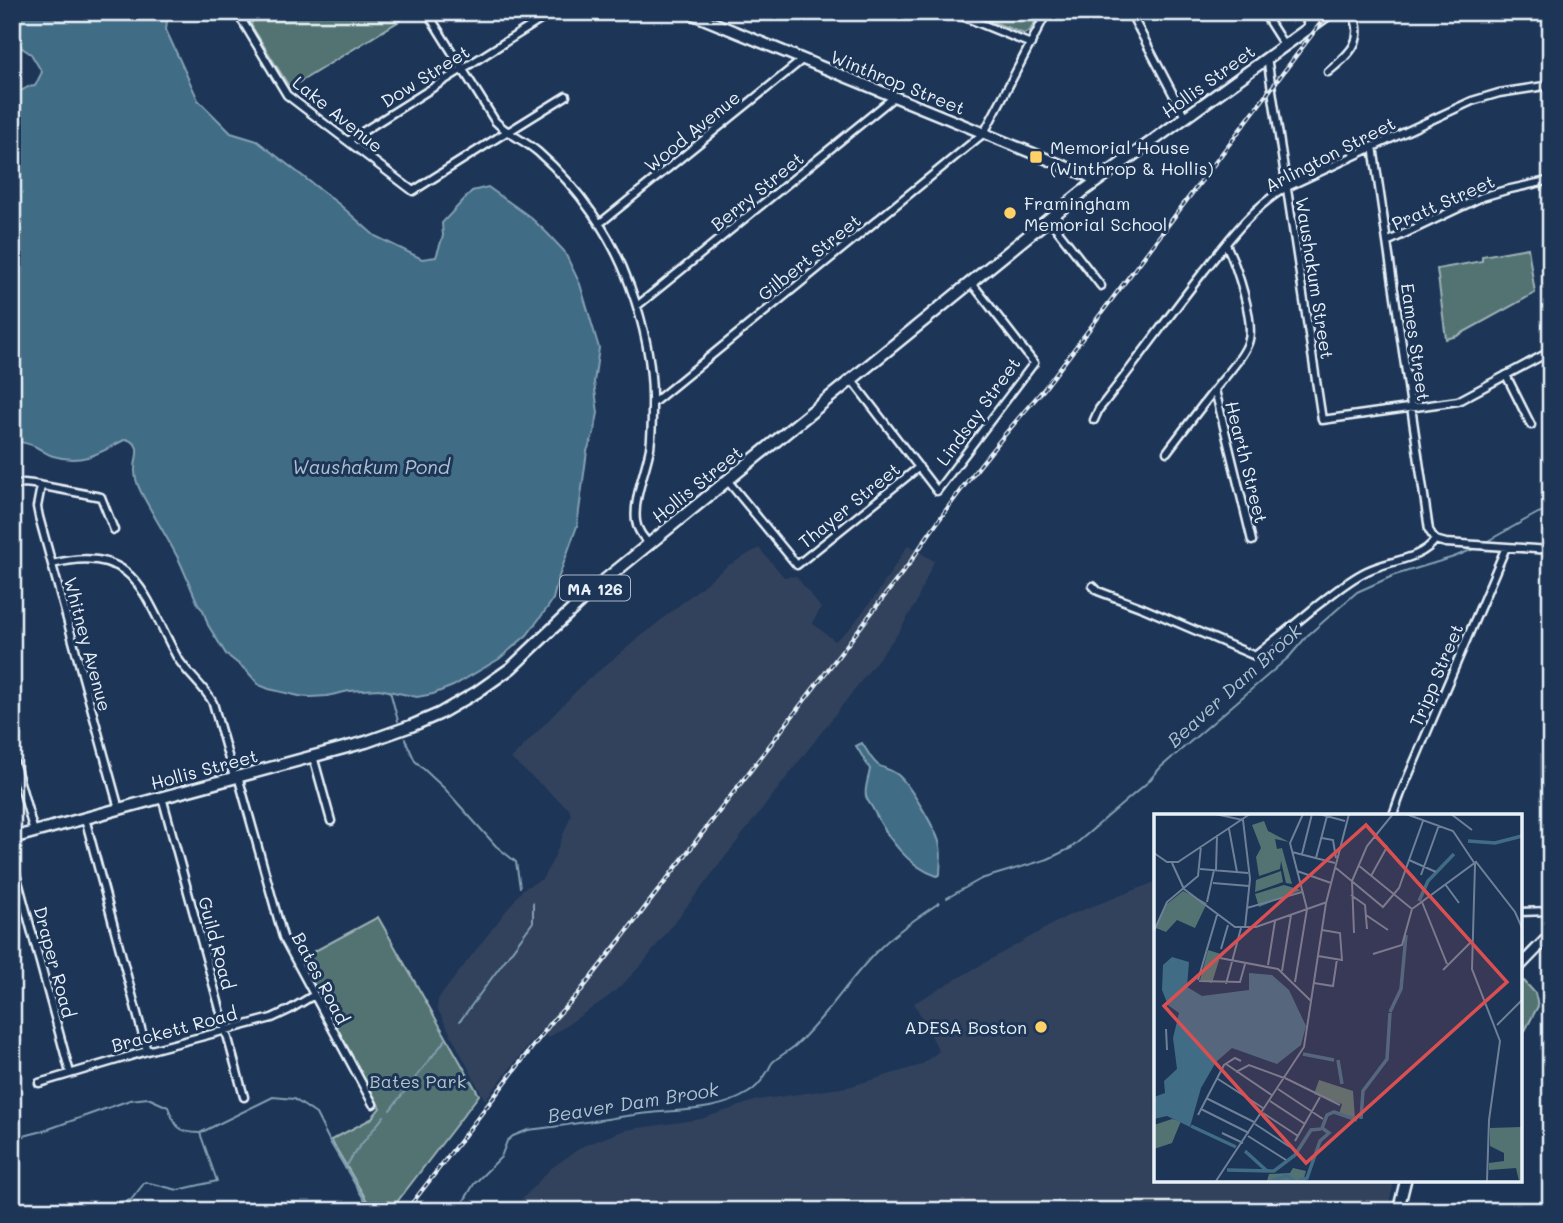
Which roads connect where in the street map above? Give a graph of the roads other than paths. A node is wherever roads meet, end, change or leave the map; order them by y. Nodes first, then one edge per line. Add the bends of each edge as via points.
1 (237, 12) edge
2 (256, 12) edge
3 (427, 12) edge
4 (553, 12) edge
5 (687, 12) edge
6 (952, 12) edge
7 (1047, 12) edge
8 (1130, 12) edge
9 (1263, 12) edge
10 (1309, 12) edge
11 (1331, 12) edge
12 (1352, 12) edge
13 (242, 21) junction
14 (1309, 28) junction
15 (1031, 44) junction
16 (1284, 46) junction
17 (1267, 57) junction
18 (802, 60) junction
19 (462, 69) junction
20 (1328, 72) dead end
21 (1551, 85) edge
22 (566, 96) dead end
23 (894, 97) junction
24 (1185, 117) junction
25 (508, 132) junction
26 (984, 133) junction
27 (348, 141) junction
28 (1373, 146) junction
29 (1551, 180) edge
30 (1097, 181) junction
31 (1287, 187) junction
32 (1049, 219) junction
33 (599, 224) junction
34 (1387, 242) junction
35 (1226, 244) junction
36 (971, 282) junction
37 (1101, 286) dead end
38 (637, 306) junction
39 (1551, 351) edge
40 (1506, 375) junction
41 (851, 379) junction
42 (1215, 390) junction
43 (653, 404) junction
44 (1411, 408) junction
45 (1094, 420) dead end
46 (1531, 425) dead end
47 (1167, 452) dead end
48 (919, 467) junction
49 (727, 480) junction
50 (41, 486) junction
51 (12, 487) edge
52 (114, 530) dead end
53 (1435, 540) junction
54 (1251, 541) dead end
55 (649, 544) junction
56 (1506, 547) junction
57 (1551, 550) edge
58 (52, 564) junction
59 (1093, 586) dead end
60 (12, 754) edge
61 (313, 756) junction
62 (236, 777) junction
63 (162, 797) junction
64 (119, 809) junction
65 (1393, 814) edge
66 (85, 818) junction
67 (331, 821) dead end
68 (34, 832) junction
69 (12, 838) edge
70 (12, 859) edge
71 (1551, 911) edge
72 (1521, 912) edge
73 (1551, 934) edge
74 (1521, 965) edge
75 (314, 995) junction
76 (226, 1030) junction
77 (147, 1051) junction
78 (70, 1073) junction
79 (39, 1083) dead end
80 (244, 1097) dead end
81 (373, 1104) dead end
82 (1406, 1181) edge
83 (1398, 1211) edge

1 - 13 street, Lake Avenue
2 - 13 street
3 - 19 street
4 - 19 street, Dow Street
5 - 18 street, Winthrop Street
6 - 15 street
7 - 15 street
8 - 24 street
9 - 16 street
10 - 14 street
11 - 14 main road, Hollis Street / MA 126
12 - 20 street via 1356,40
13 - 27 street, Lake Avenue via 287,95
14 - 16 main road, Hollis Street / MA 126
15 - 26 street
16 - 17 main road, Hollis Street / MA 126
17 - 24 main road, Hollis Street / MA 126
17 - 31 street, Waushakum Street
18 - 23 street, Winthrop Street
18 - 33 street, Wood Avenue
19 - 25 street via 495,121
19 - 27 street, Dow Street
21 - 28 street, Arlington Street via 1472,101
22 - 25 street
23 - 26 street, Winthrop Street
23 - 38 street, Berry Street
24 - 30 main road, Hollis Street / MA 126
25 - 27 street, Lake Avenue via 414,191
25 - 33 street via 532,146 561,175
26 - 30 street, Winthrop Street
26 - 43 street, Gilbert Street
28 - 31 street, Arlington Street
28 - 34 street, Eames Street
29 - 34 street, Pratt Street via 1473,201
30 - 32 main road, Hollis Street / MA 126
31 - 35 street, Arlington Street via 1270,196
31 - 44 street, Waushakum Street via 1322,420
32 - 36 main road, Hollis Street / MA 126
32 - 37 street
33 - 38 street
34 - 44 street, Eames Street
35 - 42 street via 1247,309 1249,331 1248,343
35 - 45 street, Arlington Street
36 - 41 main road, Hollis Street / MA 126
36 - 48 street, Lindsay Street via 1034,363 937,491
38 - 43 street via 649,357
39 - 40 street
40 - 44 street via 1458,401
40 - 46 street
41 - 48 street
41 - 49 main road, Hollis Street / MA 126
42 - 47 street
42 - 54 street, Hearth Street
43 - 55 street via 650,447 636,508 636,523
44 - 53 street, Eames Street via 1429,530
48 - 49 street, Thayer Street via 797,565
49 - 55 main road, Hollis Street / MA 126
50 - 51 street via 24,483
50 - 52 street via 101,497
50 - 58 street, Whitney Avenue via 37,507
53 - 56 street
53 - 59 street via 1420,552 1346,583 1255,656
55 - 61 main road, Hollis Street / MA 126 via 511,668 477,692 411,726
56 - 57 street
56 - 65 street, Tripp Street
58 - 62 street, Bates Road via 81,558 103,561 135,581 178,659 209,696
58 - 64 street, Whitney Avenue
60 - 68 street
61 - 62 main road, Hollis Street / MA 126
61 - 67 street
62 - 63 main road, Hollis Street / MA 126
62 - 75 street, Bates Road via 279,927
63 - 64 main road, Hollis Street / MA 126
63 - 76 street, Guild Road
64 - 66 main road, Hollis Street / MA 126
66 - 68 main road, Hollis Street / MA 126
66 - 77 street
68 - 69 main road, Hollis Street / MA 126
70 - 78 street, Draper Road
71 - 72 street
73 - 74 street
75 - 76 street, Brackett Road via 272,1018
75 - 81 street, Bates Road
76 - 77 street, Brackett Road
76 - 80 street, Guild Road
77 - 78 street, Brackett Road
78 - 79 street, Brackett Road
82 - 83 street

